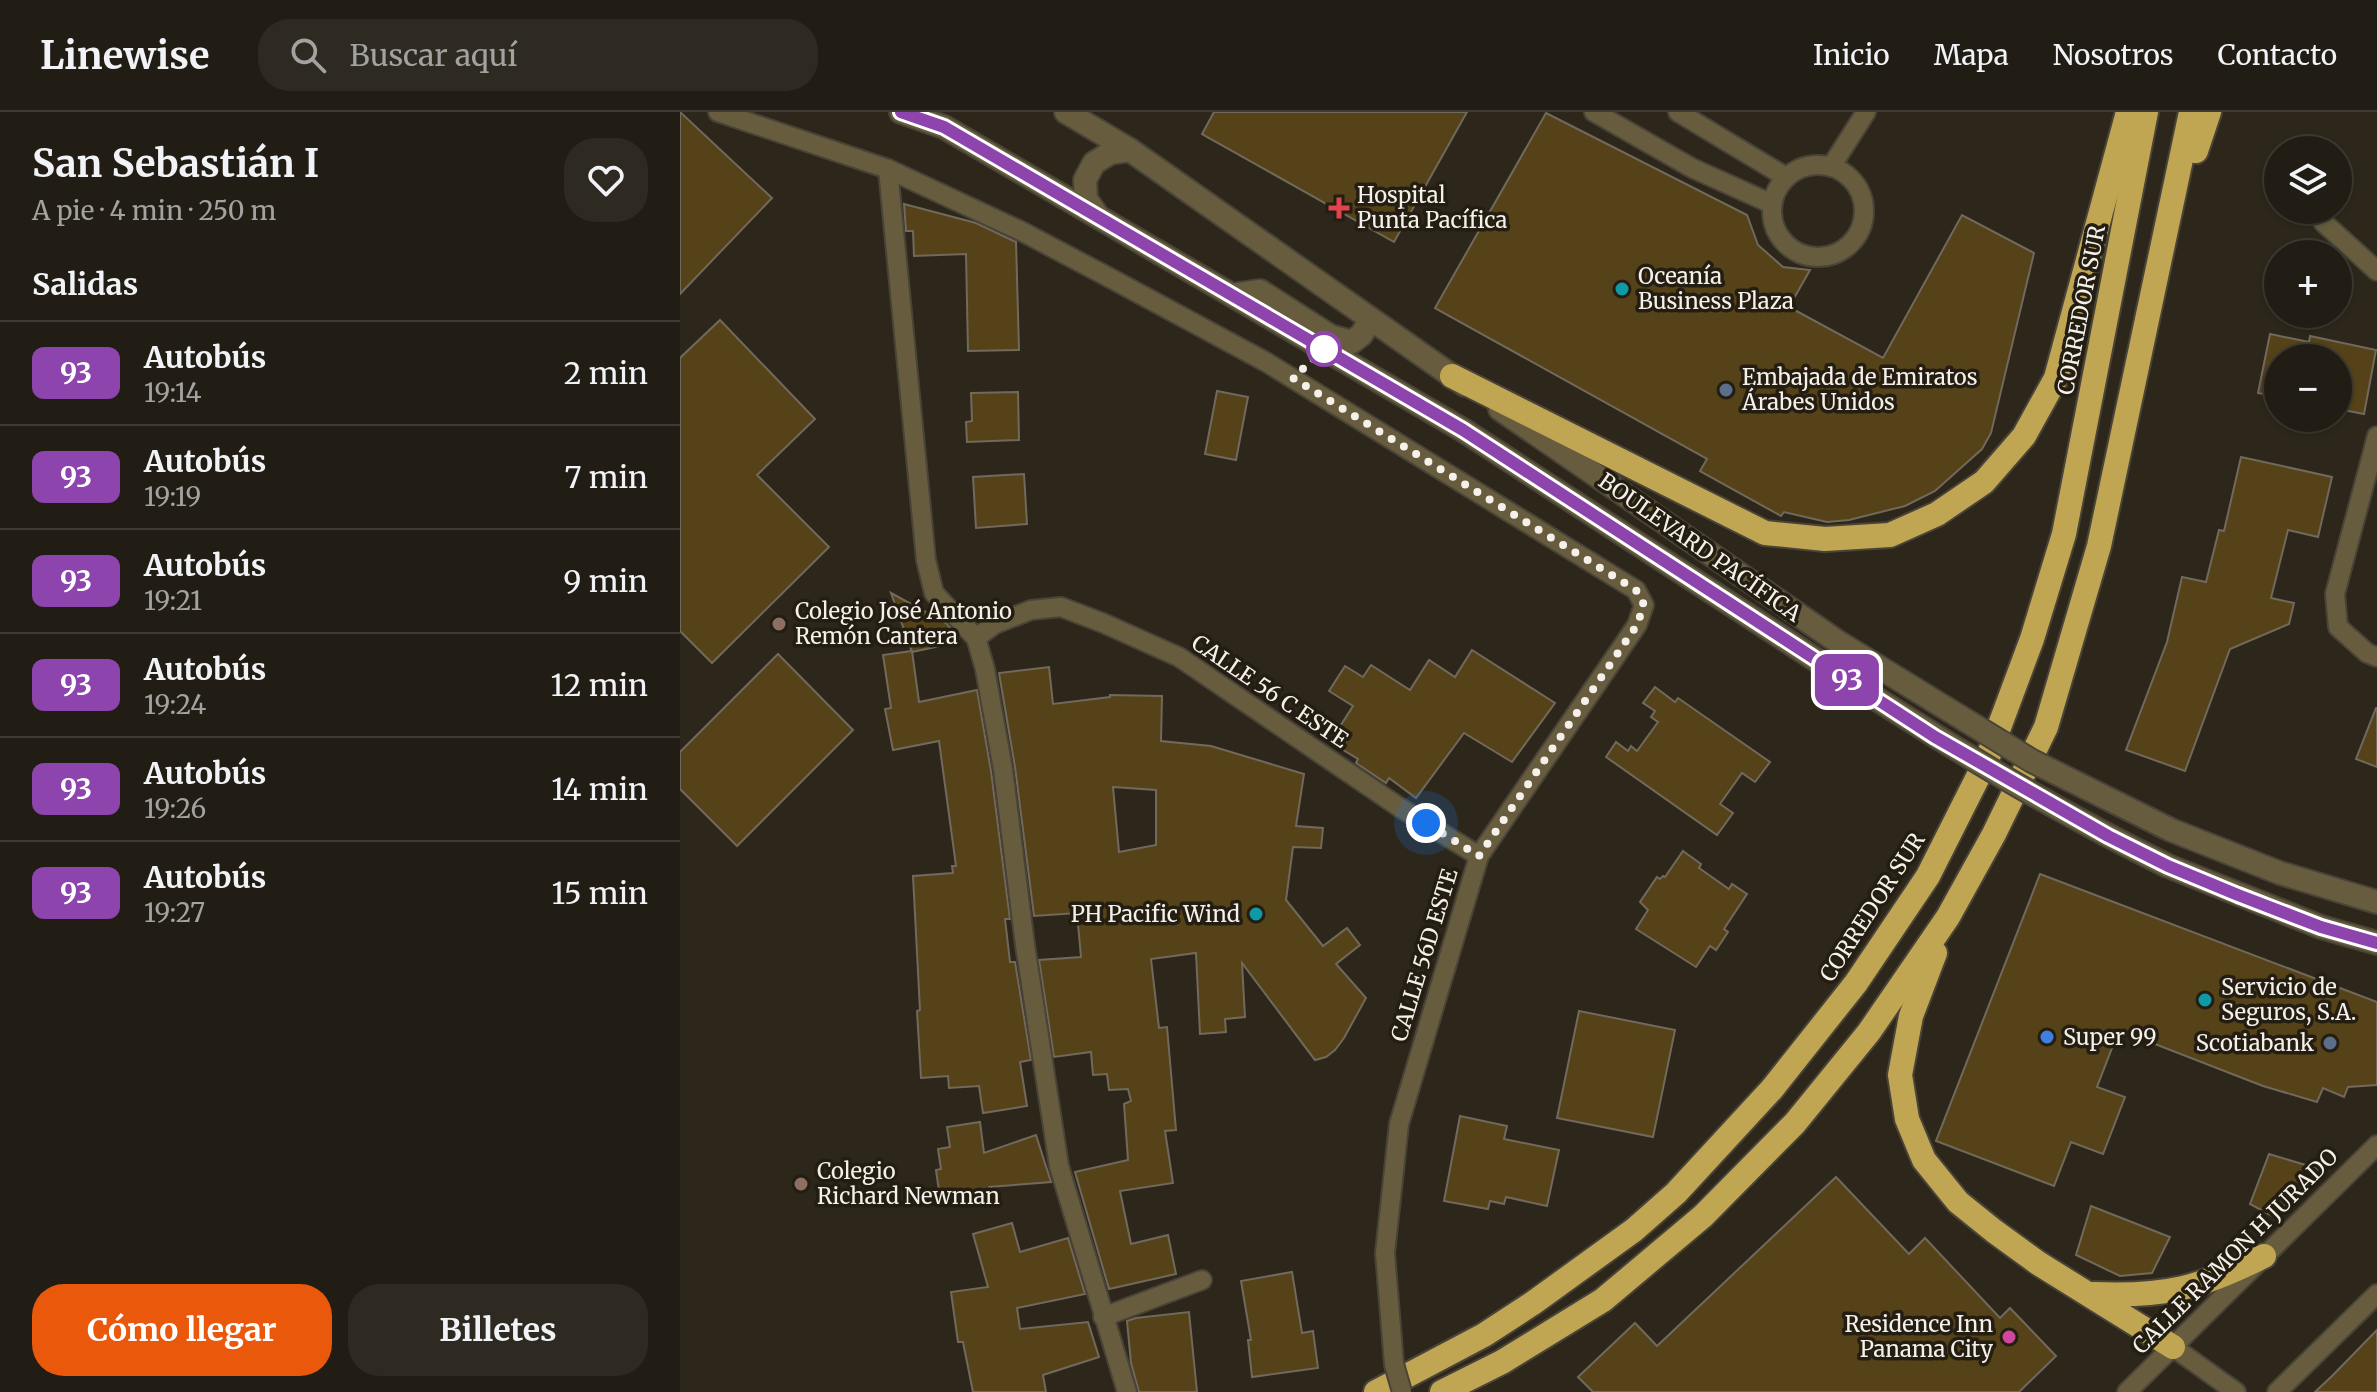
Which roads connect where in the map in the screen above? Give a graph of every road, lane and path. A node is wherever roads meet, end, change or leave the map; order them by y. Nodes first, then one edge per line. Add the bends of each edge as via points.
1 (718, 112) edge
2 (1066, 112) edge
3 (1594, 112) edge
4 (1678, 112) edge
5 (1866, 112) edge
6 (2128, 112) edge
7 (2146, 112) edge
8 (2191, 112) edge
9 (2209, 112) edge
10 (911, 113) edge
11 (1130, 150) junction
12 (1831, 167) junction
13 (888, 169) junction
14 (1786, 177) junction
15 (1772, 204) junction
16 (1097, 215) junction
17 (2325, 224) edge
18 (2162, 255) junction
19 (2377, 271) edge
20 (1232, 295) junction
21 (1371, 320) junction
22 (1452, 376) junction
23 (2377, 436) edge
24 (976, 638) junction
25 (2377, 657) edge
26 (1479, 856) junction
27 (2377, 902) edge
28 (1948, 917) junction
29 (2377, 943) edge
30 (2377, 1145) edge
31 (2264, 1256) junction
32 (1202, 1280) dead end
33 (2090, 1294) junction
34 (2377, 1294) edge
35 (1103, 1317) junction
36 (2173, 1347) junction
37 (1127, 1392) edge
38 (1376, 1392) edge
39 (1402, 1392) edge
40 (1442, 1392) edge
41 (2127, 1392) edge
42 (2236, 1392) edge
43 (2277, 1392) edge

1 - 13 street
2 - 11 street, BOULEVARD PACÍFICA
3 - 15 street via 1692,168
4 - 14 street
5 - 12 street
6 - 22 highway via 2056,378 2024,436 1984,482 1937,514 1890,535 1825,539 1765,533
7 - 38 highway, CORREDOR SUR via 2064,534 1988,757 1928,876 1856,983 1772,1089 1676,1193 1533,1303
8 - 18 highway
9 - 18 highway
10 - 16 street, BOULEVARD PACÍFICA
11 - 16 street via 1094,163 1085,180 1086,199
11 - 21 street, BOULEVARD PACÍFICA
12 - 14 street via 1800,168
12 - 15 street via 1845,173 1863,197 1862,228 1843,251 1814,258 1786,246 1772,219
13 - 24 street via 926,560 934,593
13 - 26 street, CALLE 56D ESTE via 1021,231 1266,362 1636,590 1644,605 1637,625
14 - 15 street
16 - 20 street, BOULEVARD PACÍFICA
17 - 19 street
18 - 28 highway via 2099,546 2046,727
20 - 21 street via 1260,291 1330,336 1352,342
20 - 29 street, BOULEVARD PACÍFICA, bridge via 1463,430 1935,737 2108,836 2168,866 2321,927
21 - 22 street, BOULEVARD PACÍFICA
22 - 27 street, BOULEVARD PACÍFICA, bridge via 1838,642 2032,761 2171,830 2280,873
23 - 25 street via 2335,594 2338,627
24 - 26 street, CALLE 56 C ESTE via 1031,610 1061,607 1103,623 1179,657
24 - 35 street via 1003,769 1059,1166
26 - 39 street, CALLE 56D ESTE, bridge via 1399,1124 1385,1253 1394,1364
28 - 33 highway via 1911,1016 1900,1075 1907,1119 1924,1160 1958,1202 2038,1263
28 - 40 highway via 1869,1032 1795,1123 1703,1216 1603,1300
30 - 31 street, CALLE RAMON H JURADO
31 - 33 highway via 2180,1290
31 - 36 street, CALLE RAMON H JURADO
32 - 35 street
33 - 36 highway
34 - 43 street
35 - 37 street
36 - 41 street, CALLE RAMON H JURADO
36 - 42 street

